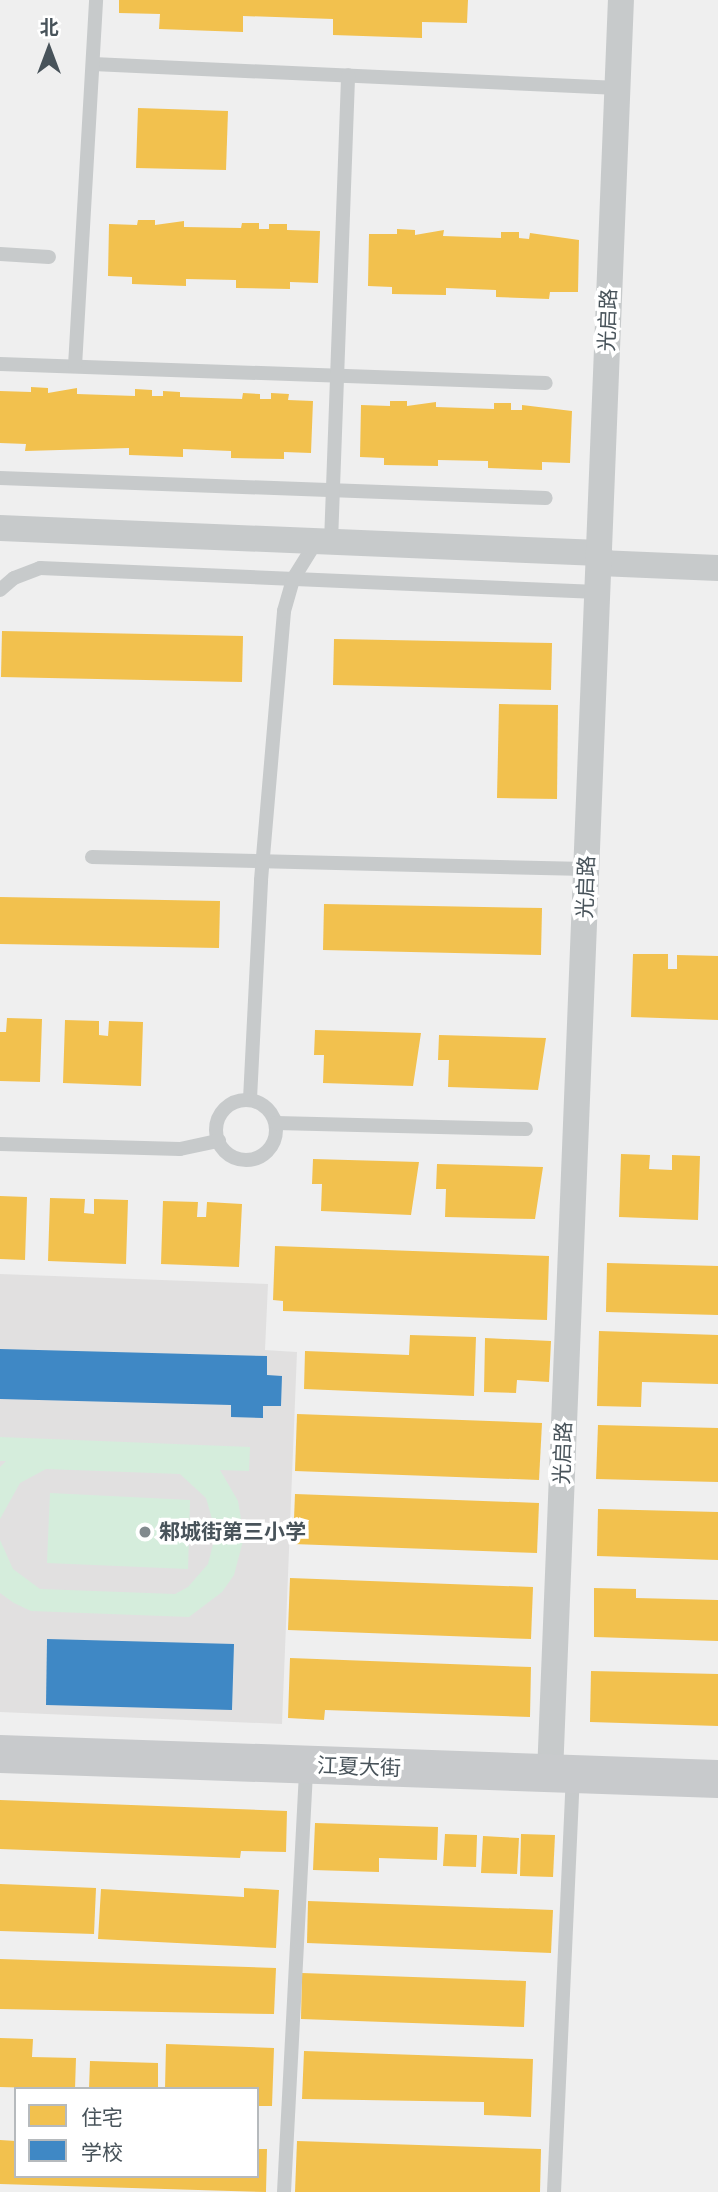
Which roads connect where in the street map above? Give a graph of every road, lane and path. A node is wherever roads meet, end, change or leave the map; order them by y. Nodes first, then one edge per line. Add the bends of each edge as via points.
1 (96, 0) edge
2 (621, 0) edge
3 (93, 64) junction
4 (348, 75) junction
5 (618, 88) junction
6 (0, 254) edge
7 (49, 257) dead end
8 (0, 363) edge
9 (75, 366) junction
10 (337, 376) junction
11 (546, 383) dead end
12 (0, 478) edge
13 (333, 490) junction
14 (545, 498) dead end
15 (0, 528) edge
16 (323, 542) junction
17 (599, 558) junction
18 (718, 568) edge
19 (293, 579) junction
20 (0, 590) edge
21 (597, 592) junction
22 (92, 857) dead end
23 (263, 860) junction
24 (586, 869) junction
25 (250, 1099) junction
26 (276, 1123) junction
27 (526, 1129) dead end
28 (219, 1141) junction
29 (0, 1144) edge
30 (0, 1754) edge
31 (306, 1766) junction
32 (561, 1774) junction
33 (718, 1779) edge
34 (284, 2192) edge
35 (554, 2192) edge

1 - 3 lane
2 - 5 street, 光启路
3 - 4 lane
3 - 9 lane
4 - 5 lane
4 - 10 lane
5 - 17 street, 光启路
6 - 7 lane
8 - 9 lane
9 - 10 lane
10 - 11 lane
10 - 13 lane
12 - 13 lane
13 - 14 lane
13 - 16 lane
15 - 16 street
16 - 17 street
16 - 19 lane
17 - 18 street
17 - 21 street, 光启路
19 - 20 lane via 40,569 14,578
19 - 21 lane
19 - 23 lane via 284,611
21 - 24 street, 光启路
22 - 23 lane
23 - 24 lane
23 - 25 lane
24 - 32 street, 光启路
25 - 26 lane via 269,1109
25 - 28 lane via 239,1100 221,1112 216,1124
26 - 27 lane
26 - 28 lane via 274,1142 256,1159 231,1156
28 - 29 lane via 180,1149
30 - 31 street, 江夏大街
31 - 32 street, 江夏大街
31 - 34 lane
32 - 33 street, 江夏大街
32 - 35 lane

